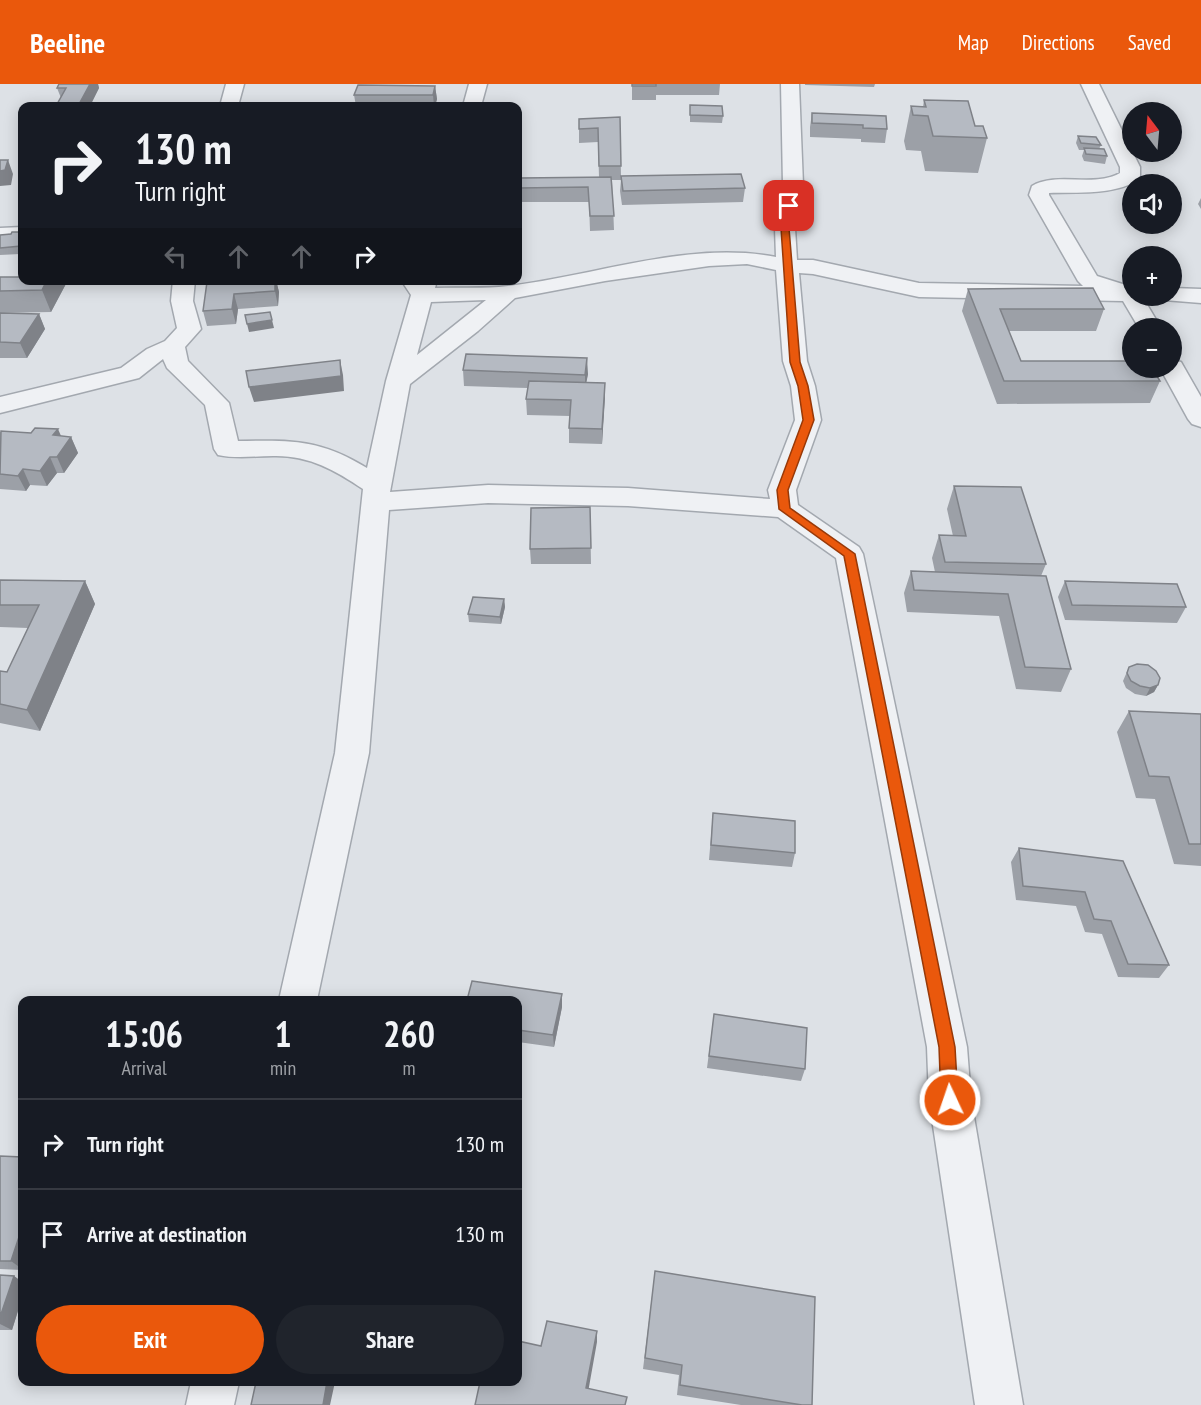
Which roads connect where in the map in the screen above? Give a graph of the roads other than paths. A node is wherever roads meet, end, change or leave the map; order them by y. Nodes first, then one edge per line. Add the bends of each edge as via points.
1 (235, 84) edge
2 (477, 84) edge
3 (789, 84) edge
4 (1090, 84) edge
5 (230, 102) edge
6 (473, 102) edge
7 (18, 233) edge
8 (0, 234) edge
9 (787, 266) junction
10 (184, 285) edge
11 (420, 285) edge
12 (1122, 291) edge
13 (508, 293) junction
14 (1122, 294) edge
15 (1182, 295) edge
16 (1201, 296) edge
17 (175, 355) junction
18 (130, 373) junction
19 (1178, 378) edge
20 (398, 381) junction
21 (205, 390) junction
22 (0, 405) edge
23 (1201, 419) edge
24 (376, 494) junction
25 (785, 509) junction
26 (299, 996) edge
27 (214, 1386) edge
28 (210, 1405) edge
29 (999, 1405) edge

1 - 5 street
2 - 6 street
3 - 9 street via 793,185 785,228
4 - 12 street via 1130,167 1130,176 1110,183 1044,187 1039,195 1089,281
7 - 8 street
9 - 13 street via 747,258 710,260 605,274
9 - 14 street via 813,267 919,290
9 - 25 street via 795,362 808,420 782,490
10 - 17 street via 182,301 189,329
11 - 13 street
11 - 20 street
13 - 20 street
15 - 16 street
17 - 18 street via 155,354
17 - 21 street
18 - 21 street
18 - 22 street
19 - 23 street
20 - 24 street
21 - 24 street via 217,403 227,449 289,448 321,454 350,467
24 - 25 street via 628,497
24 - 26 street via 352,753
25 - 29 street via 849,554 947,1047 950,1100
27 - 28 street

